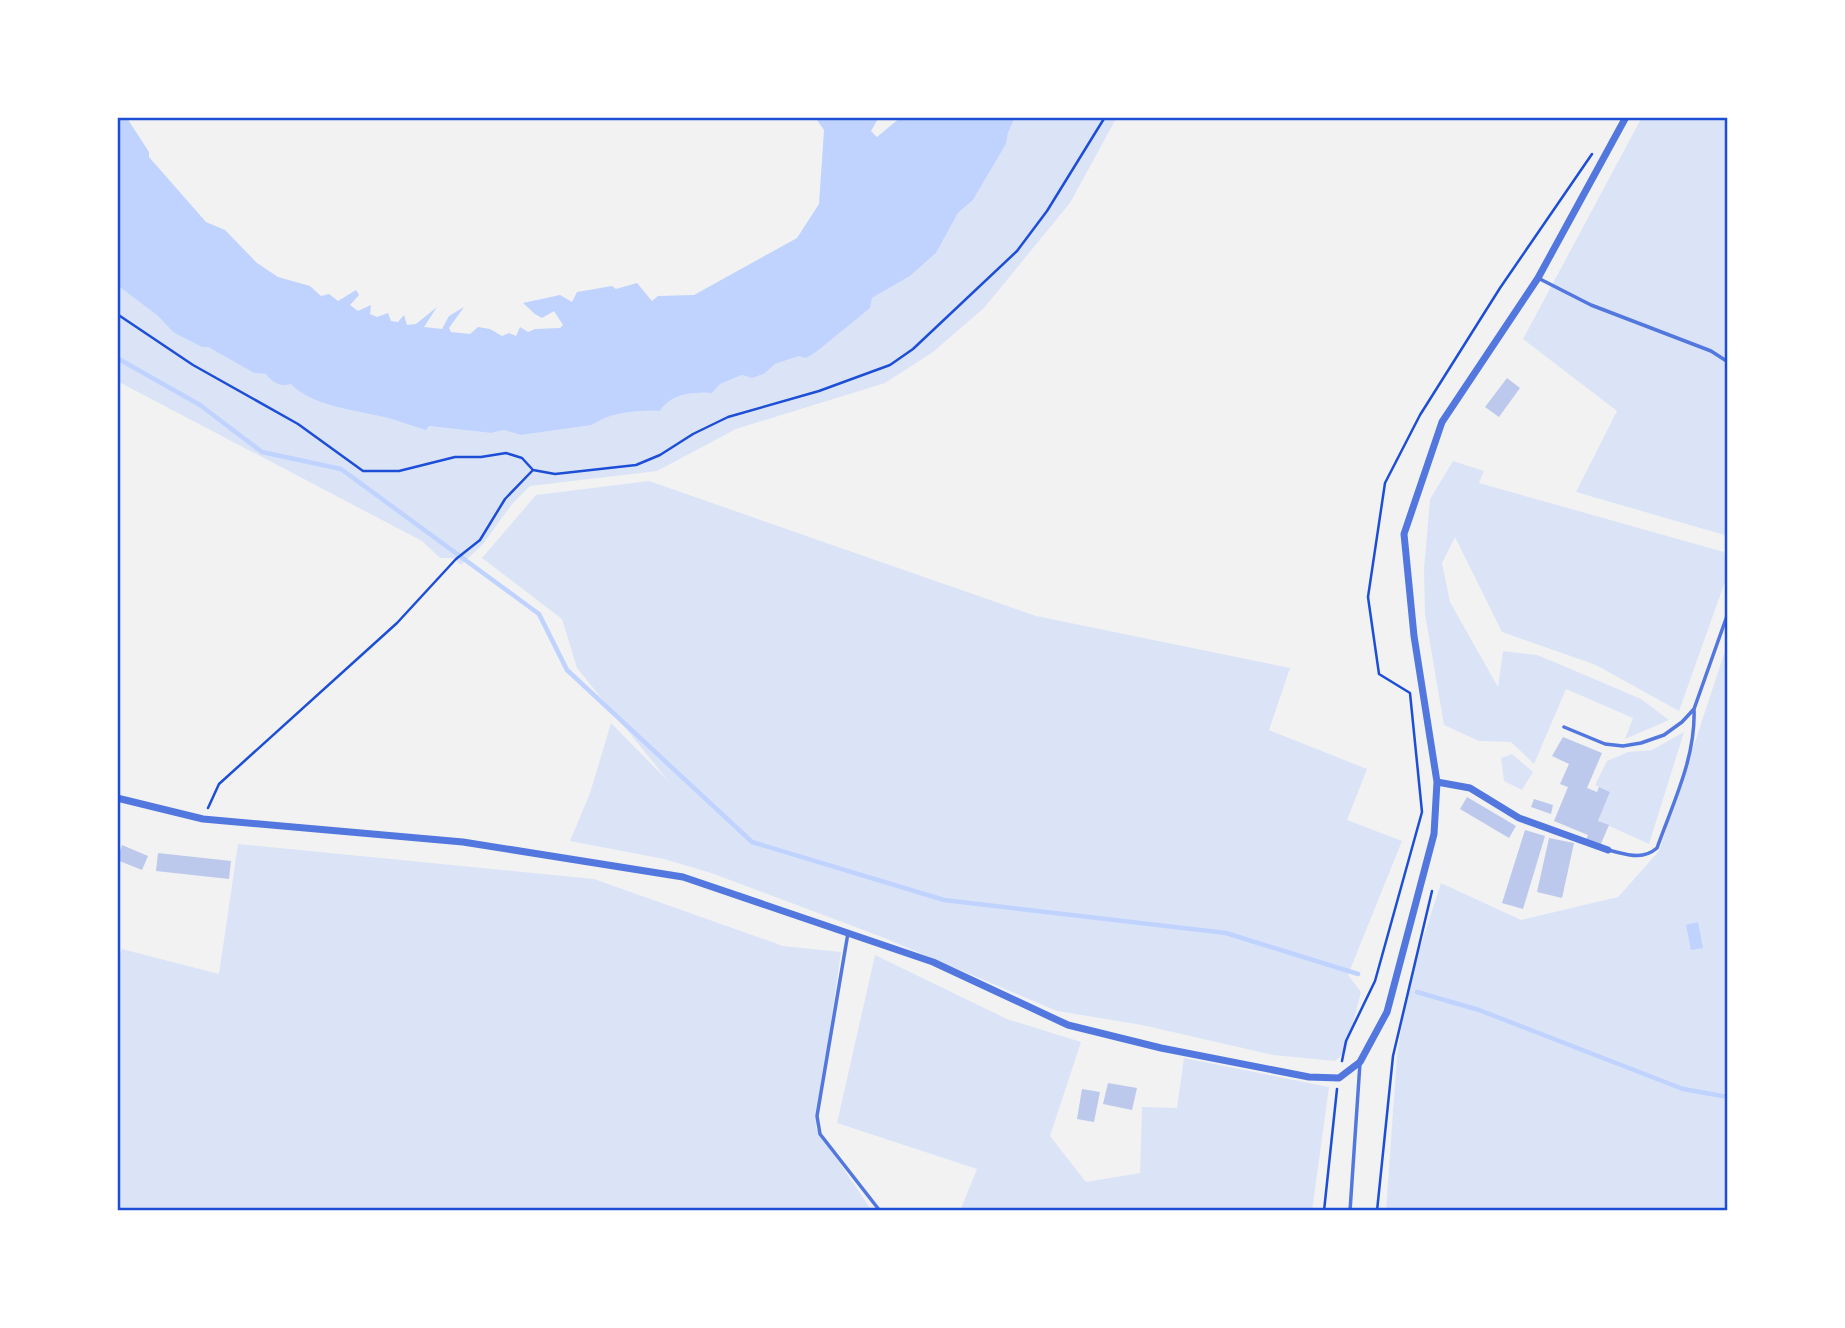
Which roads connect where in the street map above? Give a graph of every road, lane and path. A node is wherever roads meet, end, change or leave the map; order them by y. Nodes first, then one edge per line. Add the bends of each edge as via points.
1 (1105, 117) edge
2 (1626, 117) edge
3 (1538, 278) junction
4 (117, 314) edge
5 (1728, 362) edge
6 (533, 470) junction
7 (1728, 612) edge
8 (1694, 709) junction
9 (1564, 727) dead end
10 (1437, 782) junction
11 (117, 798) edge
12 (203, 819) junction
13 (1608, 850) joint
14 (1434, 881) dead end
15 (848, 933) junction
16 (1360, 1062) junction
17 (880, 1211) edge
18 (1350, 1211) edge
19 (1377, 1211) edge

1 - 6 path via 1017,251 890,365 728,417 636,465 555,474
2 - 3 street
3 - 5 lane
3 - 10 street via 1442,422 1404,534 1414,636
4 - 6 path via 192,365 298,424 363,471 399,471 455,457 506,453 522,458
6 - 12 path via 505,499 480,540 456,559 397,623 219,784
7 - 8 lane
8 - 9 lane via 1664,735 1623,746 1605,744
8 - 13 lane via 1695,734 1657,848 1639,857
10 - 13 street via 1471,788 1519,818
10 - 16 street via 1434,834 1387,1012
11 - 12 street
12 - 15 street via 463,842 684,877
14 - 19 path via 1393,1056
15 - 16 street via 933,962 1068,1025 1309,1077 1339,1078
15 - 17 lane via 817,1115 820,1134
16 - 18 lane

